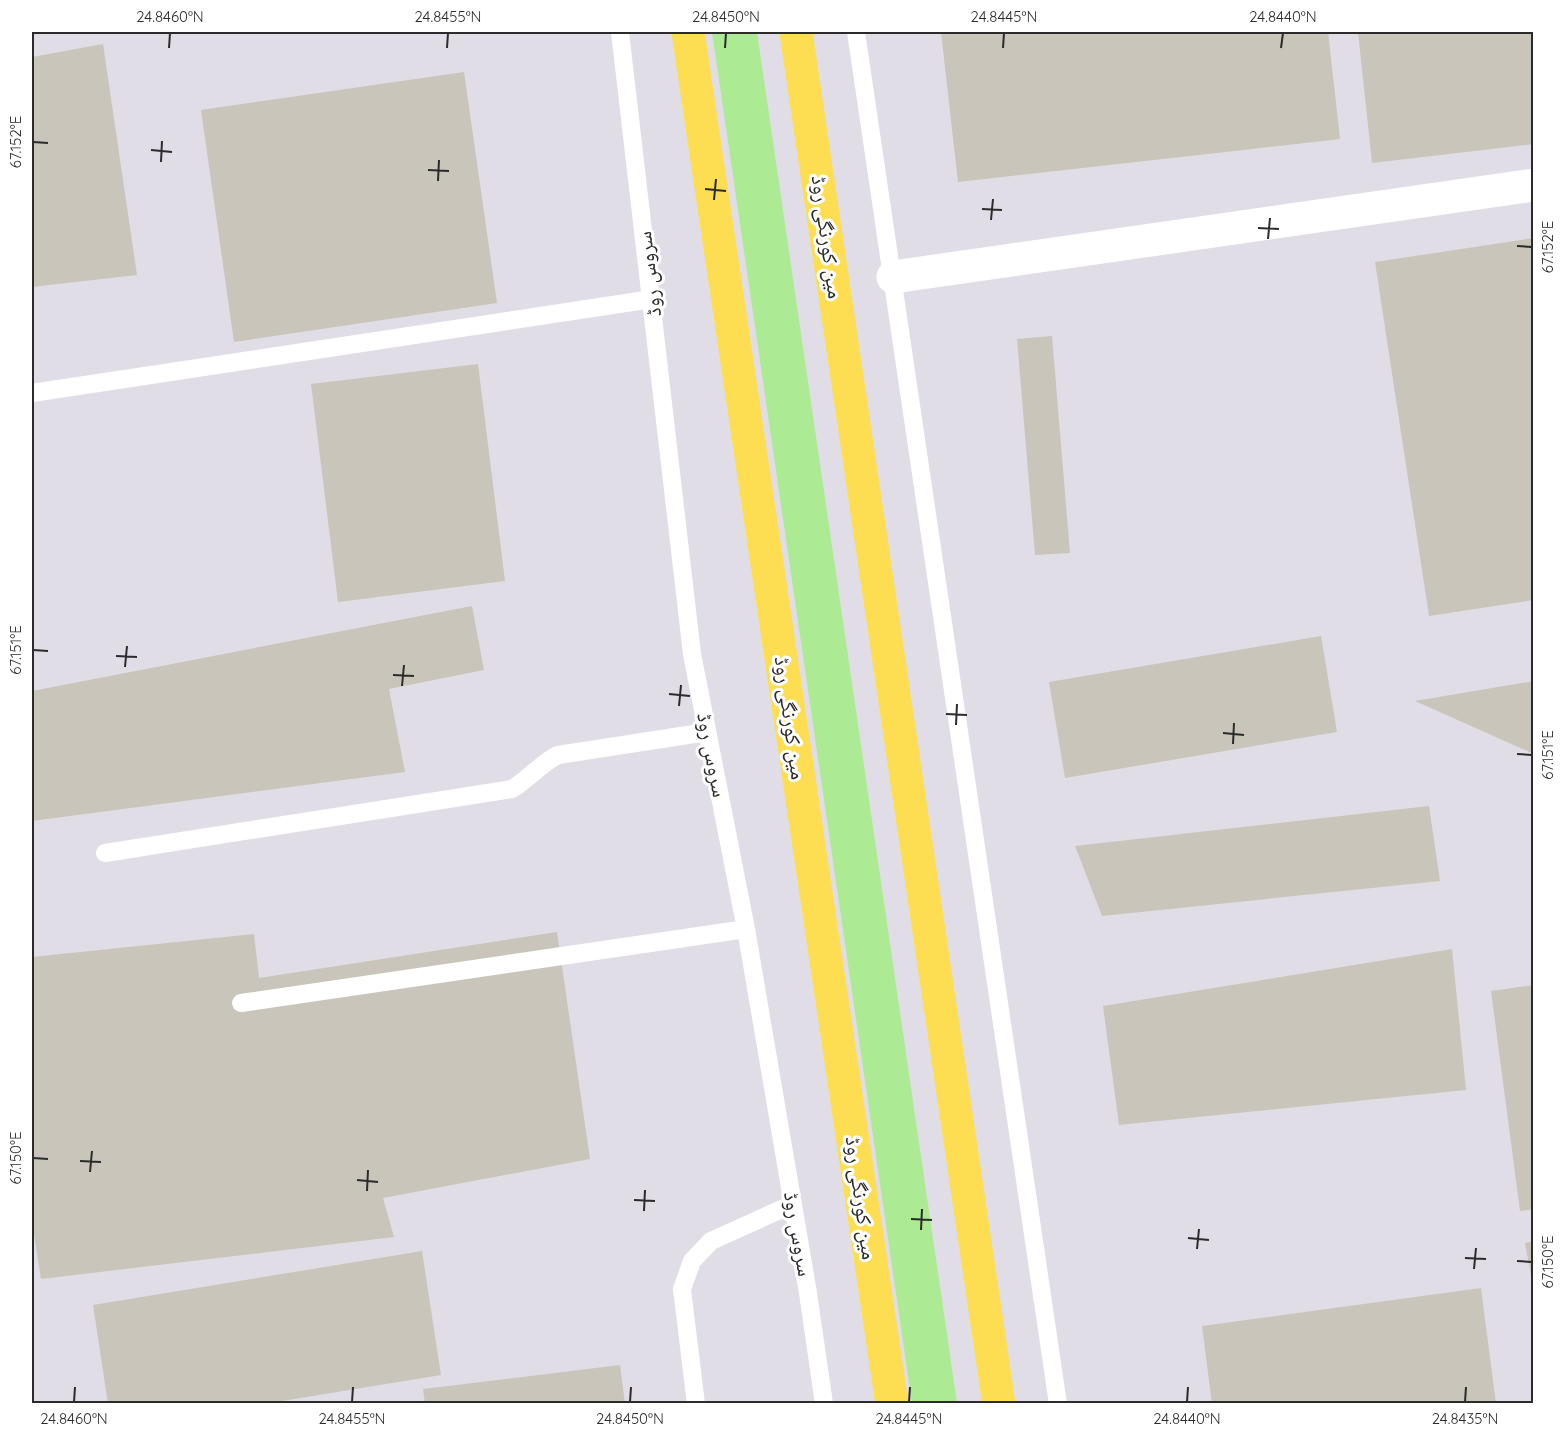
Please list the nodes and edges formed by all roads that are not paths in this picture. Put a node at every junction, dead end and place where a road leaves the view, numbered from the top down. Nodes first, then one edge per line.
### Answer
1 (620, 32) edge
2 (688, 32) edge
3 (796, 32) edge
4 (856, 32) edge
5 (1533, 185) edge
6 (893, 277) junction
7 (652, 299) junction
8 (32, 393) edge
9 (707, 732) junction
10 (105, 853) dead end
11 (746, 929) junction
12 (241, 1002) dead end
13 (793, 1204) junction
14 (696, 1404) edge
15 (824, 1404) edge
16 (892, 1404) edge
17 (999, 1404) edge
18 (1058, 1404) edge

1 - 7 lane, سروس روڈ
2 - 16 main road, مین کورنگی روڈ
3 - 17 main road, مین کورنگی روڈ
4 - 6 lane
5 - 6 street
6 - 18 lane
7 - 8 lane
7 - 9 lane, سروس روڈ
9 - 10 lane
9 - 11 lane, سروس روڈ
11 - 12 lane
11 - 13 lane, سروس روڈ
13 - 14 lane
13 - 15 lane, سروس روڈ

